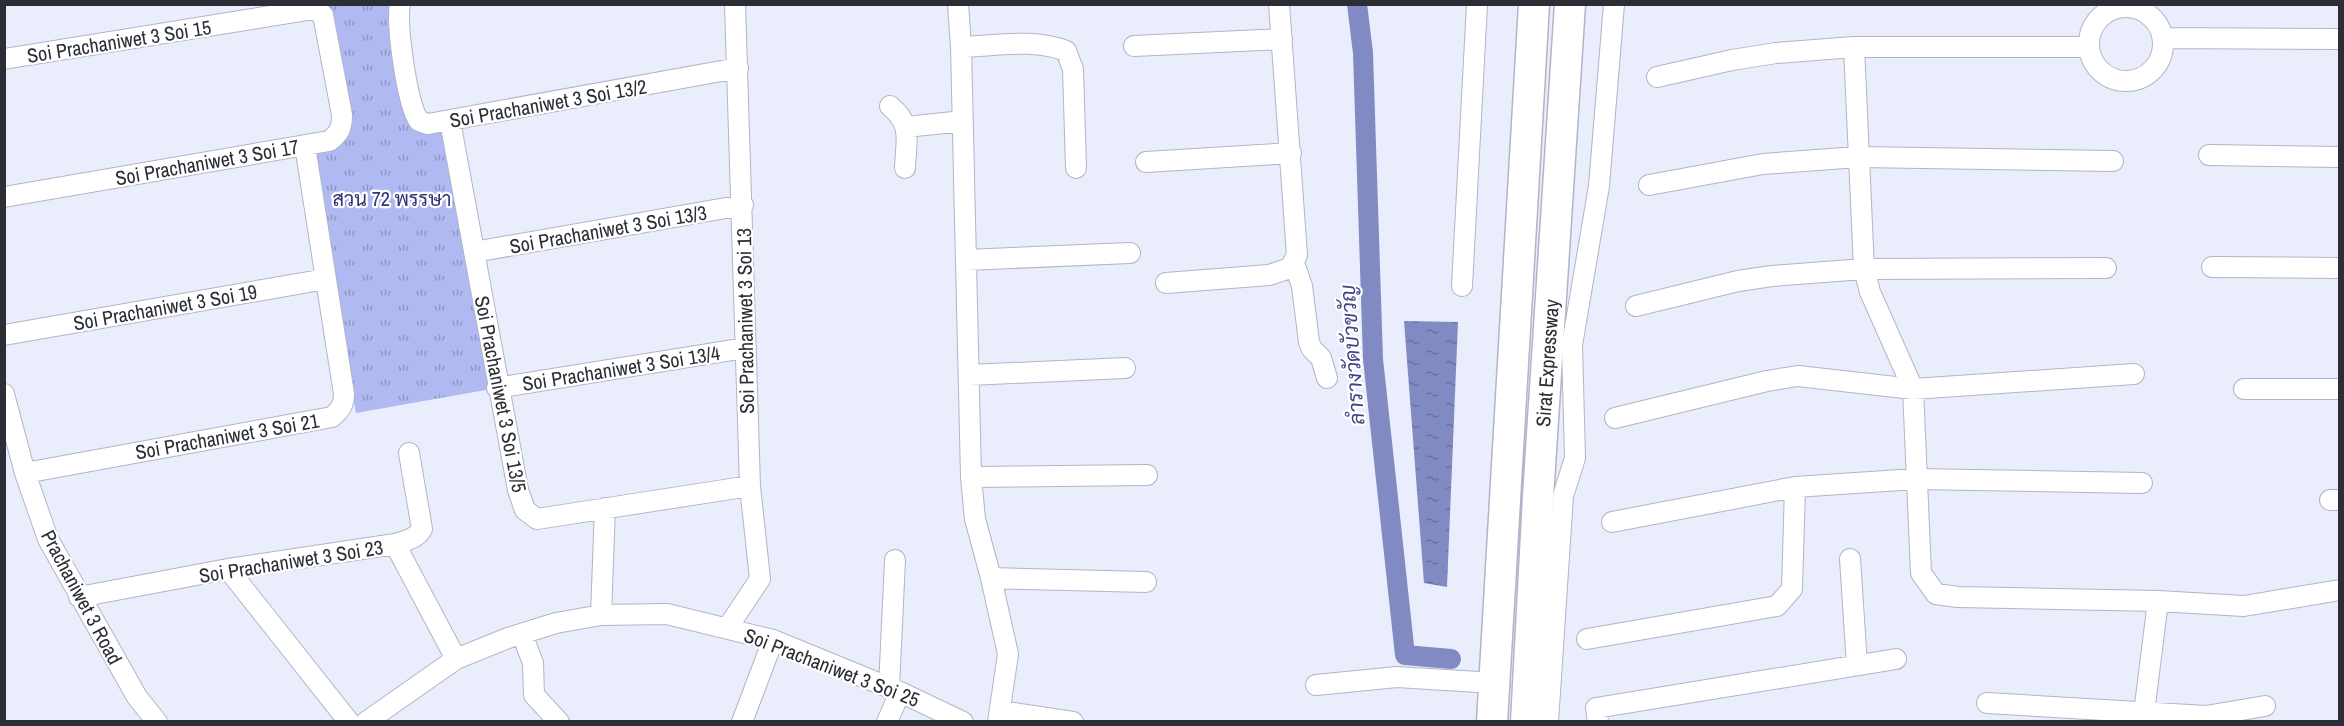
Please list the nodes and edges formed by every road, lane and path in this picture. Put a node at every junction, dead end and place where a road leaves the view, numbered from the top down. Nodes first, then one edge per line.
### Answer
1 (400, 4) edge
2 (735, 4) edge
3 (958, 4) edge
4 (1279, 4) edge
5 (1477, 4) edge
6 (1534, 4) edge
7 (1570, 4) edge
8 (1614, 4) edge
9 (2111, 7) edge
10 (2163, 38) junction
11 (1282, 39) junction
12 (2340, 39) edge
13 (1134, 46) dead end
14 (961, 47) junction
15 (1854, 47) junction
16 (2089, 47) junction
17 (4, 59) edge
18 (333, 65) joint
19 (738, 68) junction
20 (1658, 77) dead end
21 (890, 106) dead end
22 (450, 121) junction
23 (963, 122) junction
24 (906, 127) junction
25 (305, 146) junction
26 (1291, 153) junction
27 (2209, 155) dead end
28 (1858, 157) junction
29 (2340, 157) edge
30 (2113, 161) dead end
31 (1146, 162) dead end
32 (905, 168) dead end
33 (1076, 168) dead end
34 (1649, 185) dead end
35 (4, 197) edge
36 (743, 205) junction
37 (474, 252) junction
38 (1130, 253) dead end
39 (966, 260) junction
40 (1294, 263) junction
41 (2212, 267) dead end
42 (2106, 268) dead end
43 (2340, 268) edge
44 (1863, 269) junction
45 (326, 279) junction
46 (1166, 283) dead end
47 (1462, 286) dead end
48 (1636, 306) dead end
49 (4, 335) edge
50 (746, 348) junction
51 (1125, 368) dead end
52 (2134, 374) dead end
53 (969, 375) junction
54 (1327, 378) dead end
55 (497, 388) junction
56 (1913, 389) junction
57 (2244, 389) dead end
58 (2340, 389) edge
59 (4, 394) edge
60 (1615, 418) dead end
61 (410, 453) dead end
62 (25, 473) junction
63 (1147, 475) dead end
64 (971, 477) junction
65 (1916, 479) junction
66 (2142, 483) dead end
67 (750, 486) junction
68 (1795, 487) junction
69 (605, 508) junction
70 (1612, 522) dead end
71 (394, 544) junction
72 (1850, 559) dead end
73 (895, 560) dead end
74 (228, 569) junction
75 (991, 578) junction
76 (1146, 582) dead end
77 (2340, 590) edge
78 (79, 597) junction
79 (2157, 601) junction
80 (601, 615) junction
81 (728, 627) junction
82 (522, 634) junction
83 (1587, 639) dead end
84 (773, 640) junction
85 (456, 659) junction
86 (1896, 659) dead end
87 (1857, 665) junction
88 (1478, 682) dead end
89 (1316, 685) dead end
90 (895, 690) junction
91 (1988, 703) dead end
92 (2265, 706) dead end
93 (2144, 713) junction
94 (999, 716) edge
95 (157, 722) edge
96 (349, 722) edge
97 (366, 722) edge
98 (559, 722) edge
99 (742, 722) edge
100 (887, 722) edge
101 (963, 722) edge
102 (1073, 722) edge
103 (1492, 722) edge
104 (1526, 722) edge
105 (1548, 722) edge
106 (1598, 722) edge

1 - 22 street, Soi Prachaniwet 3 Soi 13/2
2 - 19 street, Soi Prachaniwet 3 Soi 13
3 - 14 street
4 - 11 street
5 - 47 street
6 - 103 highway, Sirat Expressway
7 - 104 highway, Sirat Expressway
8 - 105 street
9 - 10 street
9 - 16 street
10 - 12 street
10 - 16 street
11 - 13 street
11 - 26 street
14 - 23 street
14 - 33 street
15 - 16 street
15 - 20 street
15 - 28 street
17 - 18 street, Soi Prachaniwet 3 Soi 15
18 - 25 street, Soi Prachaniwet 3 Soi 17
19 - 22 street, Soi Prachaniwet 3 Soi 13/2
19 - 36 street, Soi Prachaniwet 3 Soi 13
21 - 24 street
22 - 37 street, Soi Prachaniwet 3 Soi 13/5
23 - 24 street
23 - 39 street
24 - 32 street
25 - 35 street, Soi Prachaniwet 3 Soi 17
25 - 45 street, Soi Prachaniwet 3 Soi 21
26 - 31 street
26 - 40 street
27 - 29 street
28 - 30 street
28 - 34 street
28 - 44 street
36 - 37 street, Soi Prachaniwet 3 Soi 13/3
36 - 50 street, Soi Prachaniwet 3 Soi 13
37 - 55 street, Soi Prachaniwet 3 Soi 13/5
38 - 39 street
39 - 53 street
40 - 46 street
40 - 54 street
41 - 43 street
42 - 44 street
44 - 48 street
44 - 56 street
45 - 49 street, Soi Prachaniwet 3 Soi 19
45 - 62 street, Soi Prachaniwet 3 Soi 21
50 - 55 street, Soi Prachaniwet 3 Soi 13/4
50 - 67 street, Soi Prachaniwet 3 Soi 13
51 - 53 street
52 - 56 street
53 - 64 street
55 - 69 street, Soi Prachaniwet 3 Soi 13/5
56 - 60 street
56 - 65 street
57 - 58 street
59 - 62 street, Prachaniwet 3 Road
61 - 71 street, Soi Prachaniwet 3 Soi 23
62 - 78 street, Prachaniwet 3 Road
63 - 64 street
64 - 75 street
65 - 66 street
65 - 68 street
65 - 79 street
67 - 69 street, Soi Prachaniwet 3 Soi 13/5
67 - 81 street, Soi Prachaniwet 3 Soi 13
68 - 70 street
68 - 83 street
69 - 80 street
71 - 74 street, Soi Prachaniwet 3 Soi 23
71 - 85 street
72 - 87 street
73 - 90 street
74 - 78 street, Soi Prachaniwet 3 Soi 23
74 - 96 street
75 - 76 street
75 - 94 street
77 - 79 street
78 - 95 street, Prachaniwet 3 Road
79 - 93 street
80 - 81 street, Soi Prachaniwet 3 Soi 25
80 - 82 street, Soi Prachaniwet 3 Soi 25
81 - 84 street, Soi Prachaniwet 3 Soi 25
82 - 85 street, Soi Prachaniwet 3 Soi 25
82 - 98 street
84 - 90 street, Soi Prachaniwet 3 Soi 25
84 - 99 street
85 - 97 street, Soi Prachaniwet 3 Soi 25
86 - 87 street
87 - 106 street
88 - 89 street
90 - 100 street
90 - 101 street, Soi Prachaniwet 3 Soi 25
91 - 93 street
92 - 93 street
94 - 102 street

